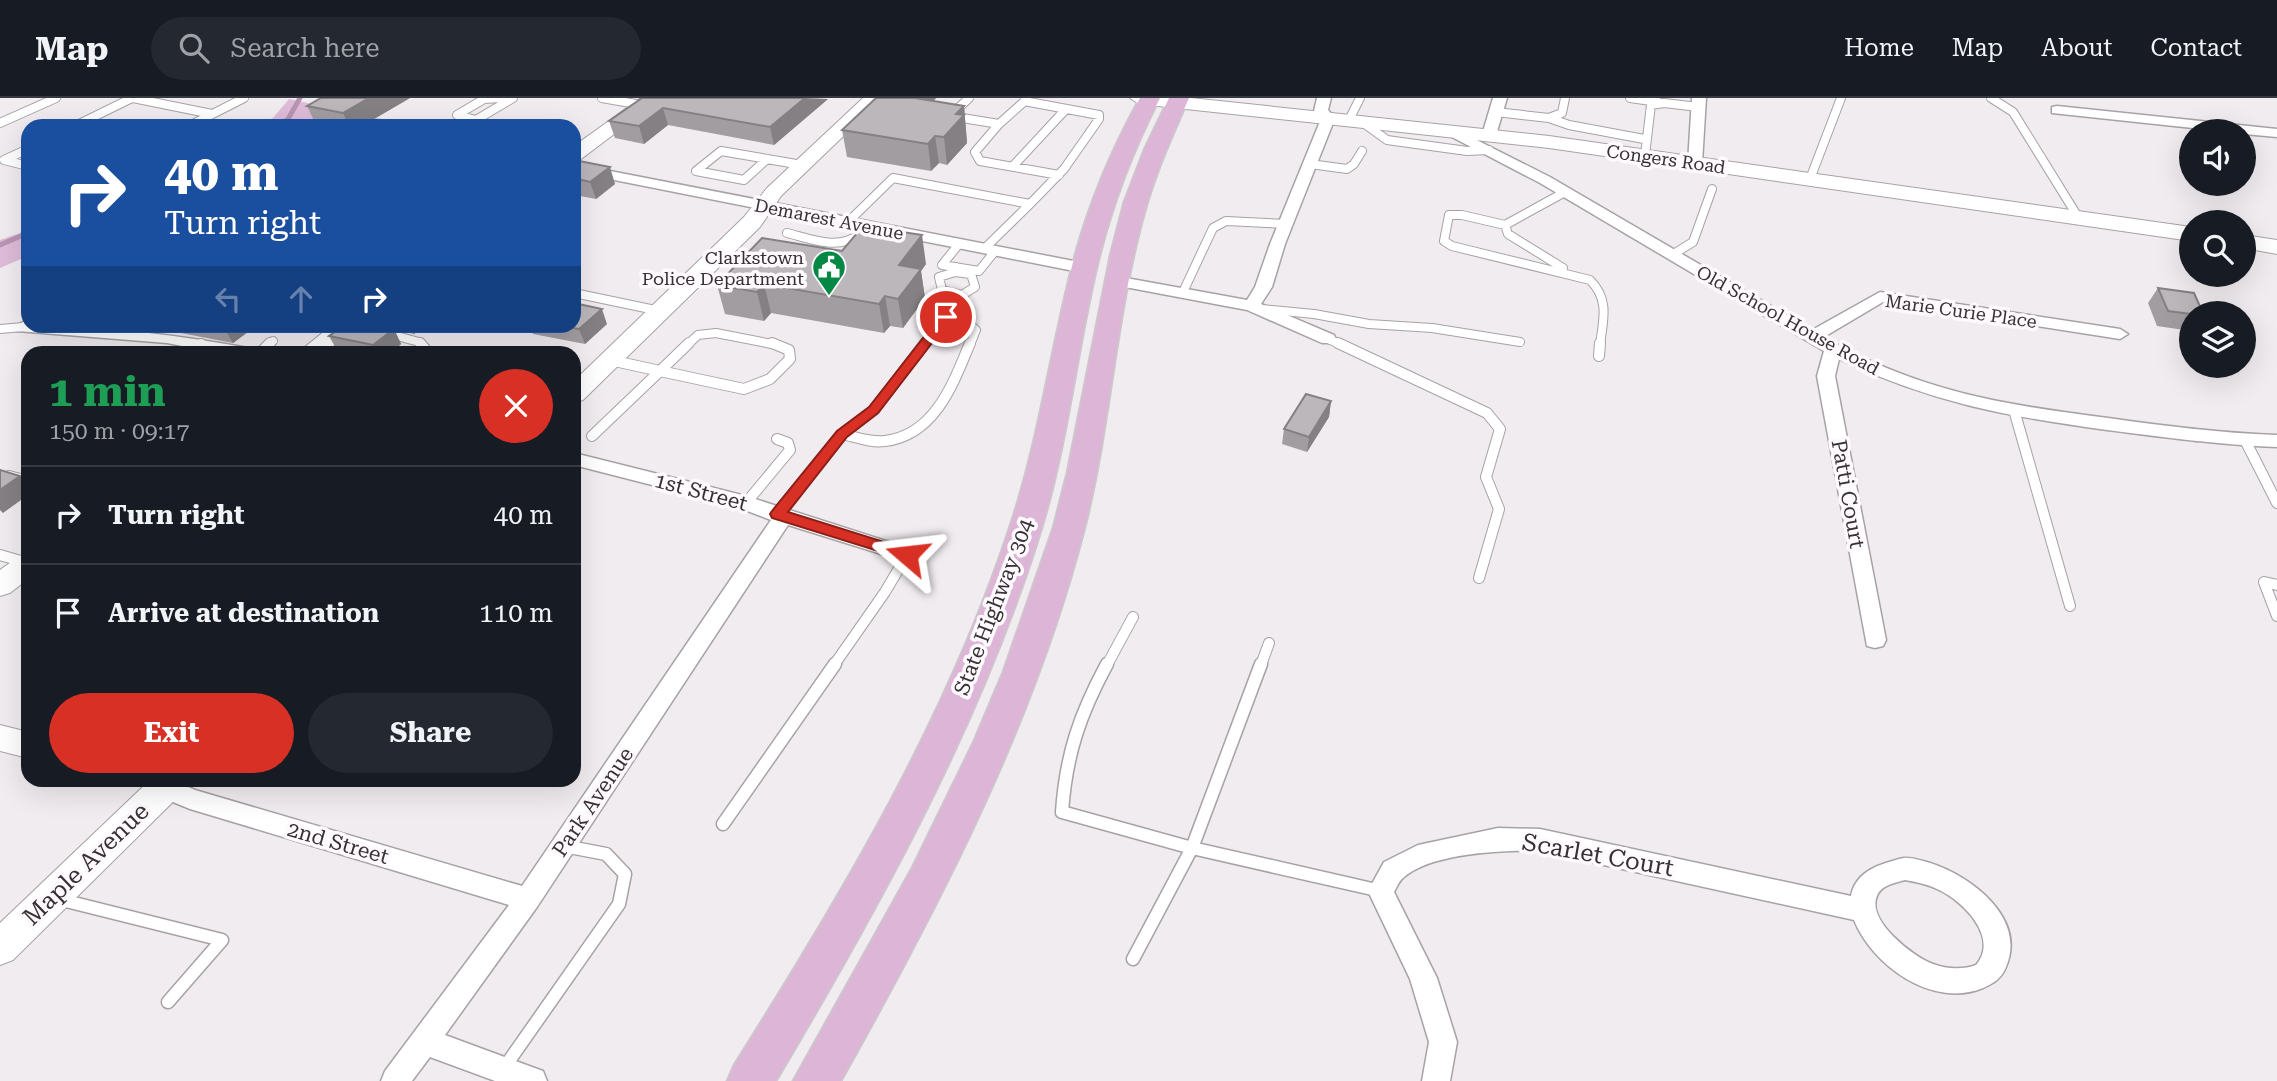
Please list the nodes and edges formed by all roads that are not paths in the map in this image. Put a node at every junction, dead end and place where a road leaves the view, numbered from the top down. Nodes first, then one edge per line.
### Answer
1 (56, 98) edge
2 (133, 98) edge
3 (244, 98) edge
4 (500, 98) edge
5 (513, 98) edge
6 (602, 98) edge
7 (874, 98) edge
8 (969, 98) edge
9 (1324, 98) edge
10 (1360, 98) edge
11 (1565, 98) edge
12 (1630, 98) edge
13 (1841, 98) edge
14 (1991, 98) edge
15 (1159, 99) edge
16 (1027, 100) edge
17 (647, 102) edge
18 (1699, 102) edge
19 (1664, 103) junction
20 (1498, 105) edge
21 (1066, 109) junction
22 (2057, 110) dead end
23 (212, 114) junction
24 (1328, 118) junction
25 (1549, 118) junction
26 (90, 119) edge
27 (203, 119) edge
28 (472, 119) edge
29 (478, 119) edge
30 (1356, 121) junction
31 (0, 123) edge
32 (999, 124) junction
33 (2277, 133) edge
34 (1489, 143) junction
35 (1645, 147) junction
36 (581, 150) edge
37 (1362, 151) dead end
38 (21, 152) edge
39 (767, 159) junction
40 (2, 160) edge
41 (1695, 163) junction
42 (21, 164) edge
43 (1310, 164) junction
44 (802, 165) junction
45 (1013, 166) junction
46 (581, 169) edge
47 (1059, 175) junction
48 (1810, 179) junction
49 (1712, 189) dead end
50 (1565, 192) junction
51 (1030, 204) junction
52 (765, 206) junction
53 (2078, 217) junction
54 (848, 222) junction
55 (1287, 223) junction
56 (1505, 225) junction
57 (868, 226) junction
58 (2179, 232) edge
59 (787, 233) dead end
60 (959, 244) junction
61 (2256, 244) edge
62 (2277, 247) edge
63 (989, 250) junction
64 (1672, 255) junction
65 (1084, 268) junction
66 (955, 269) junction
67 (1573, 274) junction
68 (1115, 281) junction
69 (1183, 292) junction
70 (581, 294) edge
71 (962, 295) junction
72 (1256, 307) junction
73 (661, 311) junction
74 (946, 317) junction
75 (21, 327) edge
76 (0, 329) edge
77 (102, 333) edge
78 (336, 333) edge
79 (385, 333) edge
80 (2120, 334) dead end
81 (1812, 337) junction
82 (1328, 339) joint
83 (274, 341) dead end
84 (1520, 342) dead end
85 (187, 346) edge
86 (267, 346) edge
87 (319, 346) edge
88 (422, 346) edge
89 (1833, 348) junction
90 (1599, 356) dead end
91 (610, 360) junction
92 (661, 371) junction
93 (581, 388) edge
94 (2014, 410) junction
95 (842, 434) junction
96 (592, 436) dead end
97 (778, 439) dead end
98 (2245, 440) junction
99 (2277, 441) edge
100 (581, 461) edge
101 (0, 479) edge
102 (21, 479) edge
103 (2276, 499) edge
104 (746, 503) junction
105 (780, 516) junction
106 (0, 555) edge
107 (907, 555) joint
108 (21, 561) edge
109 (21, 568) edge
110 (1479, 578) dead end
111 (0, 585) edge
112 (2277, 585) edge
113 (2070, 606) dead end
114 (2277, 616) edge
115 (1133, 617) dead end
116 (1875, 640) dead end
117 (1269, 643) dead end
118 (159, 787) edge
119 (170, 787) edge
120 (723, 824) dead end
121 (564, 846) junction
122 (1192, 848) junction
123 (1381, 891) junction
124 (52, 898) junction
125 (528, 899) junction
126 (1863, 910) junction
127 (0, 948) edge
128 (1133, 959) dead end
129 (168, 1002) dead end
130 (424, 1041) junction
131 (503, 1070) junction
132 (395, 1081) edge
133 (533, 1081) edge
134 (750, 1081) edge
135 (816, 1081) edge
136 (1436, 1081) edge

1 - 31 lane
2 - 23 lane
2 - 26 lane
3 - 23 lane
4 - 28 lane
5 - 29 lane
6 - 17 lane
7 - 44 street
8 - 32 lane
9 - 24 street
10 - 30 lane
11 - 25 lane
12 - 19 lane
13 - 48 lane
14 - 53 lane
15 - 24 street, Congers Road
15 - 65 main road, State Highway 304
15 - 68 main road, State Highway 304
16 - 21 lane
16 - 32 lane
17 - 36 street
18 - 19 lane
18 - 41 street
19 - 35 lane
20 - 25 lane
20 - 34 street
21 - 45 lane
21 - 47 lane
22 - 33 street
23 - 27 lane
24 - 30 street, Congers Road
24 - 43 street
25 - 35 lane
30 - 34 street, Congers Road
30 - 34 lane
32 - 45 lane
34 - 35 street, Congers Road
34 - 50 street, Old School House Road
35 - 41 street, Congers Road
37 - 43 lane
38 - 40 lane
39 - 39 lane
39 - 44 lane
40 - 42 lane
41 - 48 street, Congers Road
43 - 55 street
44 - 52 street
45 - 47 lane
46 - 52 street, Demarest Avenue
47 - 51 lane
48 - 53 street, Congers Road
49 - 64 lane
50 - 56 lane
50 - 64 street, Old School House Road
51 - 54 lane
51 - 63 lane
52 - 54 street, Demarest Avenue
52 - 73 street
53 - 58 street, Congers Road
54 - 57 street, Demarest Avenue
55 - 69 lane
55 - 72 street
56 - 67 lane
56 - 67 lane
57 - 59 lane
57 - 60 street, Demarest Avenue
60 - 63 street, Demarest Avenue
60 - 66 lane
61 - 62 street
63 - 65 street, Demarest Avenue
63 - 66 lane
64 - 81 street, Old School House Road
65 - 134 main road, State Highway 304
66 - 71 lane
66 - 71 lane
67 - 90 lane
68 - 69 street
68 - 135 main road, State Highway 304
69 - 72 street
70 - 73 lane
71 - 74 lane
72 - 82 street
72 - 84 lane
73 - 91 street
74 - 95 lane
74 - 95 lane
75 - 76 lane
77 - 85 street
78 - 87 street
79 - 88 lane
80 - 81 street, Marie Curie Place
81 - 89 street, Old School House Road
82 - 110 lane
83 - 86 lane
89 - 94 street, Old School House Road
89 - 116 street, Patti Court
91 - 92 lane
91 - 93 street
92 - 92 lane
92 - 96 lane
94 - 98 street, Old School House Road
94 - 113 lane
95 - 105 lane
97 - 104 lane
98 - 99 street, Old School House Road
98 - 103 lane
100 - 104 street, 1st Street
101 - 102 lane
104 - 105 street, 1st Street
105 - 107 street, 1st Street
105 - 121 street, Park Avenue
106 - 108 lane
107 - 120 lane
109 - 111 street
112 - 114 lane
115 - 122 lane
117 - 122 lane
118 - 124 street, Maple Avenue
119 - 125 street, 2nd Street
121 - 125 street, Park Avenue
121 - 131 lane
122 - 123 lane
122 - 128 lane
123 - 126 street, Scarlet Court
123 - 136 street
124 - 127 street, Maple Avenue
124 - 129 lane
125 - 130 street, Park Avenue
126 - 126 street
130 - 131 street
130 - 132 street, Park Avenue
131 - 133 street

